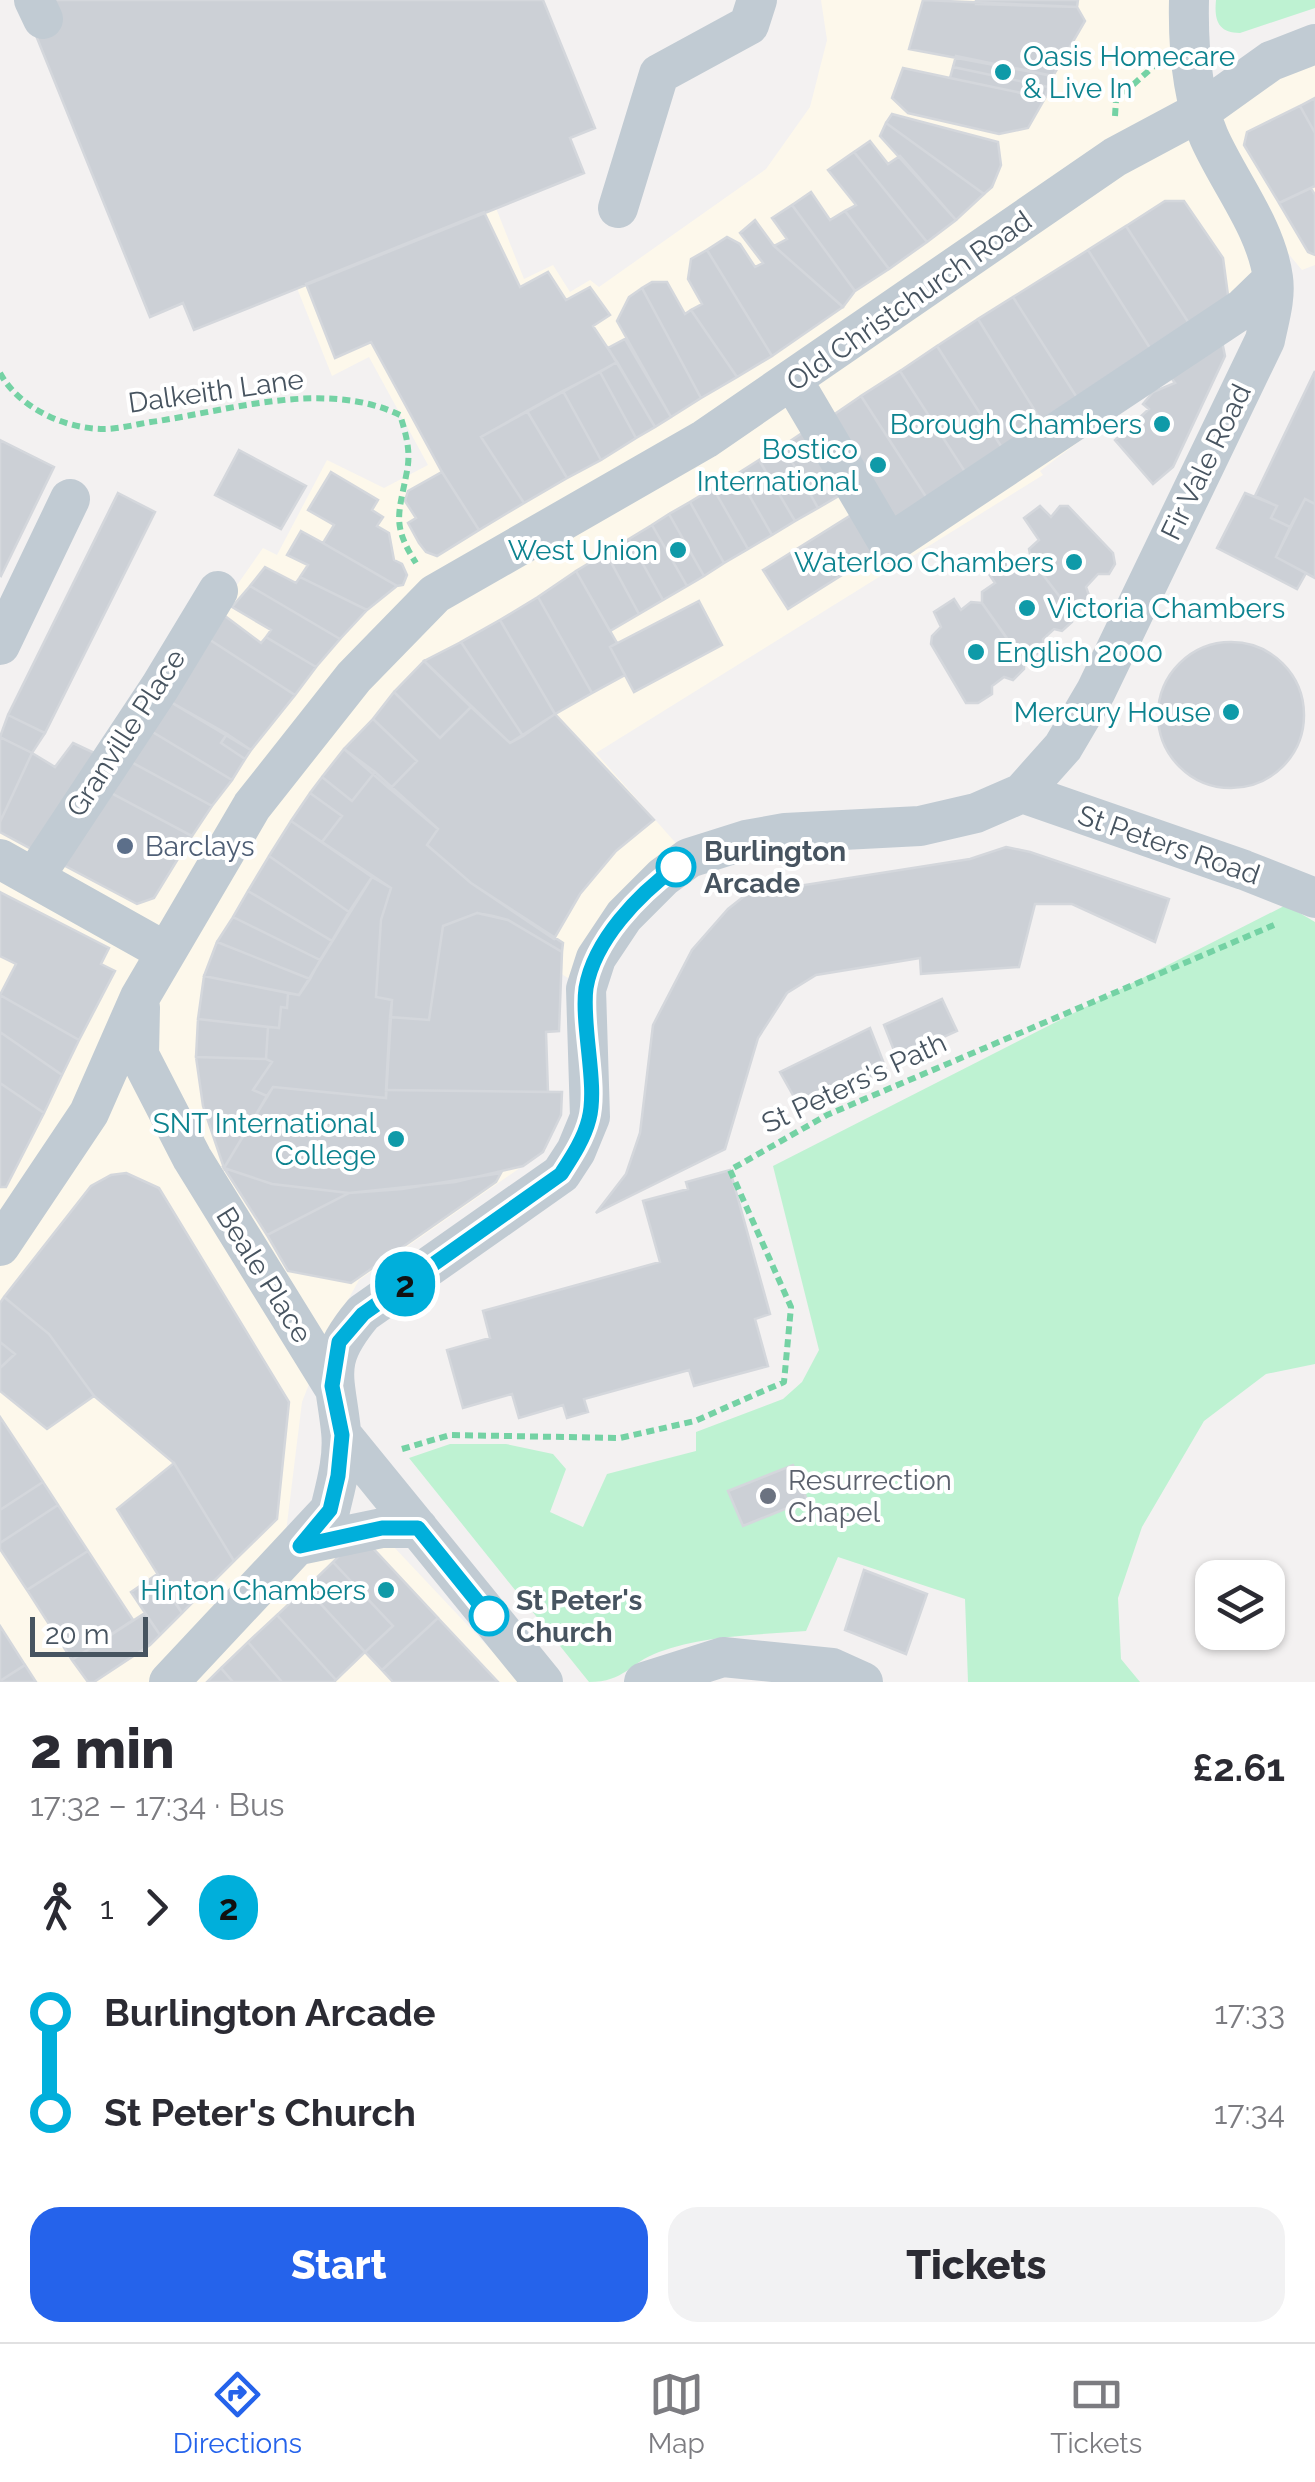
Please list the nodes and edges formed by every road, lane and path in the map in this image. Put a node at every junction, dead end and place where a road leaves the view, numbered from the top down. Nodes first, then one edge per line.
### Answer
1 (757, 0) edge
2 (1189, 0) edge
3 (1315, 44) edge
4 (1201, 111) junction
5 (618, 208) dead end
6 (1274, 279) junction
7 (0, 373) edge
8 (792, 381) junction
9 (70, 499) dead end
10 (218, 590) dead end
11 (435, 594) junction
12 (0, 646) edge
13 (1022, 793) junction
14 (17, 868) edge
15 (1244, 870) junction
16 (1311, 888) edge
17 (150, 942) junction
18 (140, 997) junction
19 (2, 1239) edge
20 (332, 1386) junction
21 (352, 1448) junction
22 (418, 1528) junction
23 (300, 1546) junction
24 (537, 1680) edge
25 (169, 1682) edge
26 (644, 1682) edge
27 (862, 1682) edge

1 - 5 street
2 - 4 street, Fir Vale Road
3 - 4 street, Old Christchurch Road
4 - 6 street, Fir Vale Road
4 - 8 street, Old Christchurch Road
6 - 8 street
6 - 13 street, Fir Vale Road
7 - 11 path, Dalkeith Lane
8 - 11 street, Old Christchurch Road
9 - 12 street
10 - 14 street, Granville Place
11 - 17 street, Old Christchurch Road
13 - 15 street, St Peters Road
13 - 20 street
14 - 17 street
15 - 16 street, St Peters Road
15 - 21 path, St Peters's Path
17 - 18 street, Old Christchurch Road
18 - 19 street, Old Christchurch Road
18 - 20 street, Beale Place
20 - 21 street
21 - 22 street
21 - 23 street
22 - 23 street
22 - 24 street
23 - 25 street
26 - 27 street

